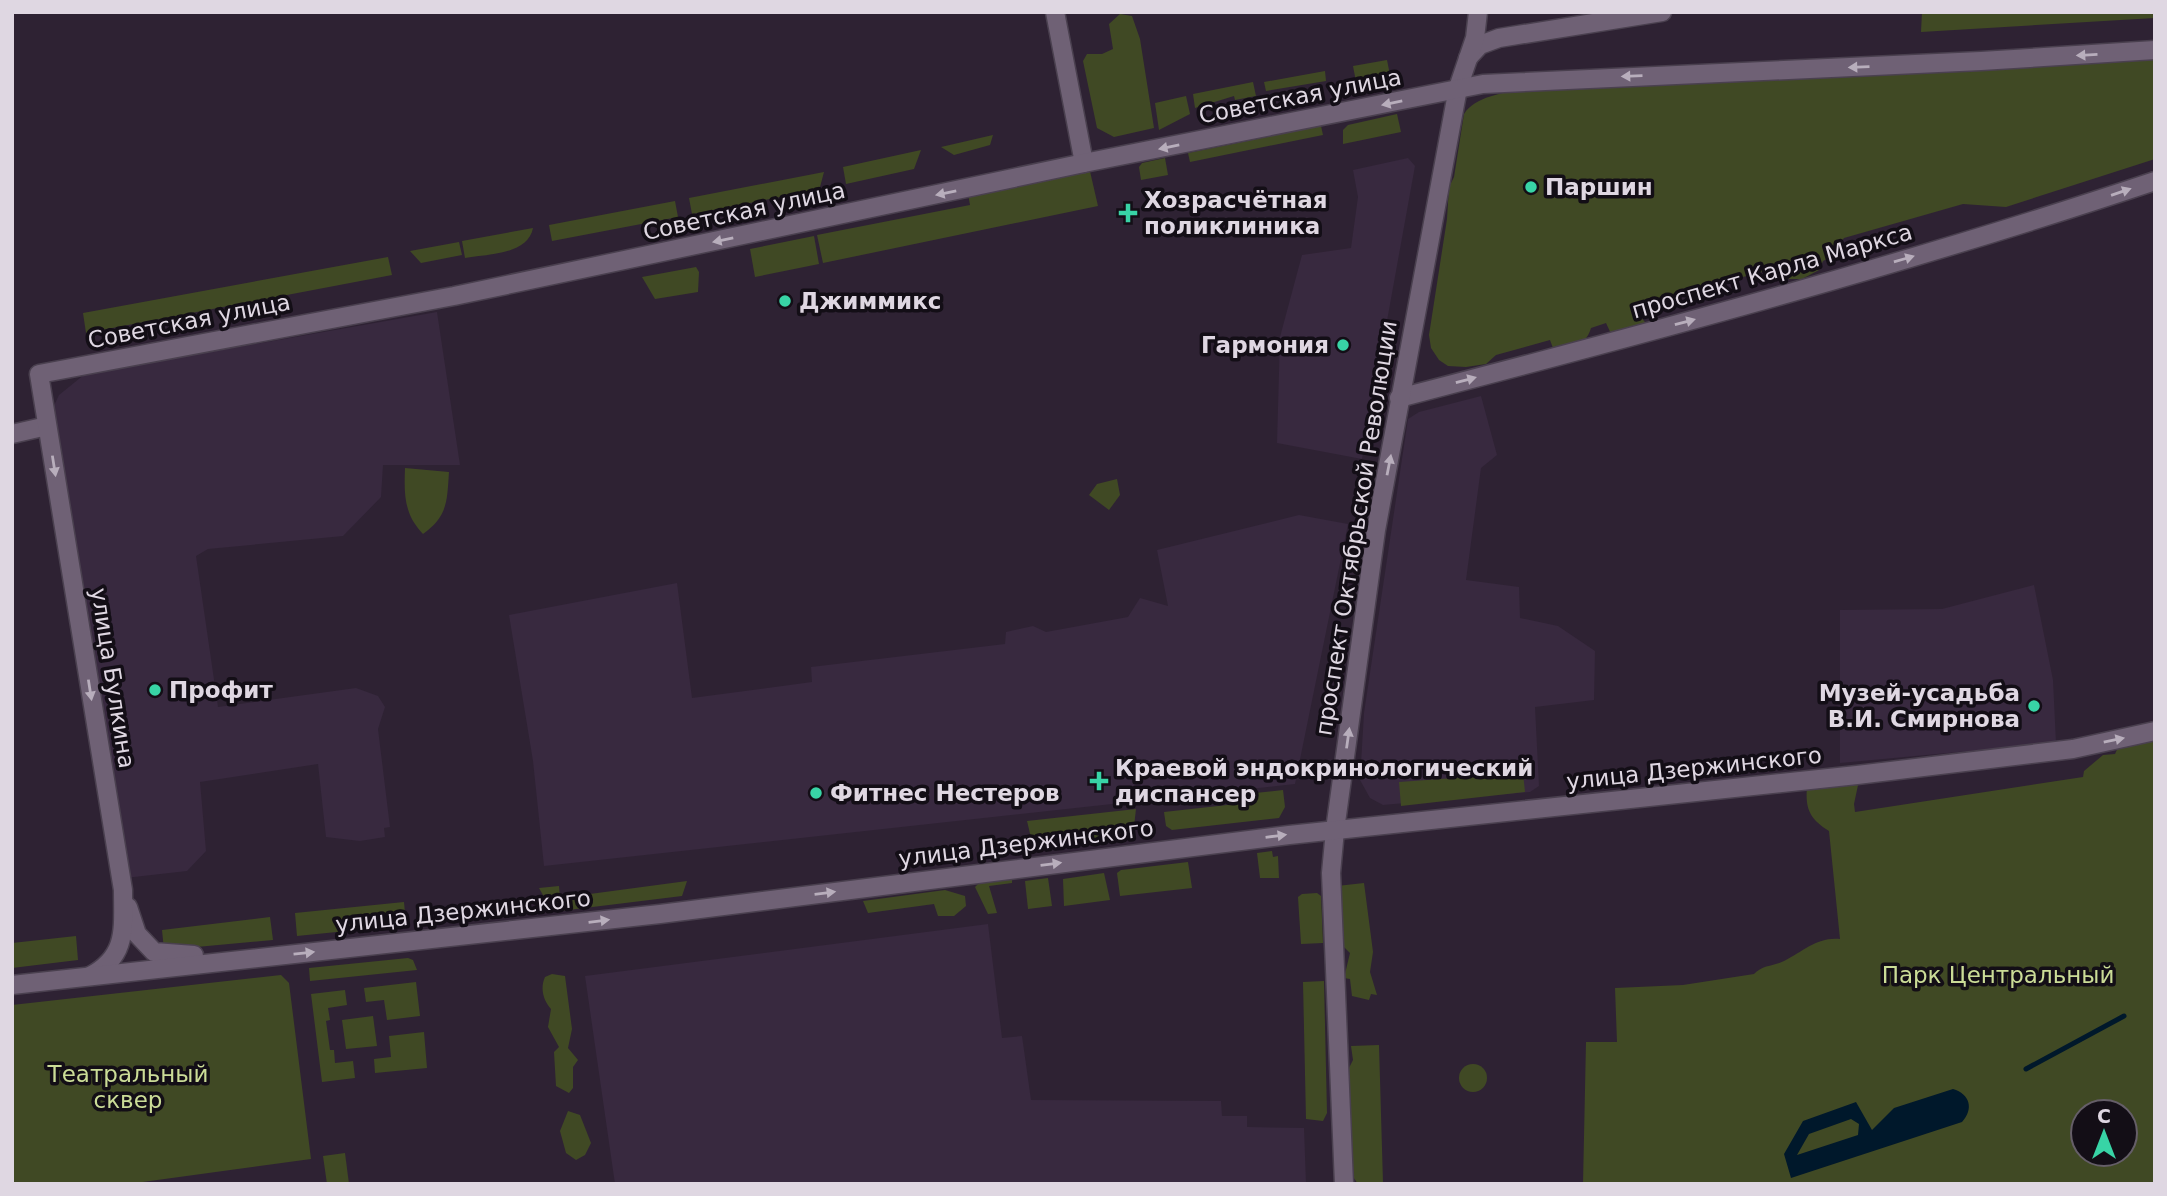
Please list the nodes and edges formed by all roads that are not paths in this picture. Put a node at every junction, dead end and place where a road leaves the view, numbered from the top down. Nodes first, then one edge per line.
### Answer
1 (1055, 12) edge
2 (1478, 12) edge
3 (1662, 12) edge
4 (2155, 50) edge
5 (1468, 58) junction
6 (1458, 88) junction
7 (1084, 163) junction
8 (2155, 181) edge
9 (39, 374) joint
10 (1399, 398) junction
11 (47, 426) junction
12 (12, 434) edge
13 (2155, 731) edge
14 (1335, 830) junction
15 (123, 890) junction
16 (236, 960) junction
17 (90, 976) junction
18 (12, 985) edge
19 (1344, 1184) edge

1 - 7 main road
2 - 5 main road, проспект Октябрьской Революции
3 - 5 main road
4 -> 6 main road
5 - 6 main road, проспект Октябрьской Революции
6 -> 7 main road, Советская улица
6 - 10 main road, проспект Октябрьской Революции
7 -> 9 main road, Советская улица
10 -> 8 main road, проспект Карла Маркса
9 - 11 main road, улица Булкина
14 -> 10 main road, проспект Октябрьской Революции
11 - 12 main road
11 -> 15 main road, улица Булкина
14 -> 13 main road, улица Дзержинского
16 -> 14 main road, улица Дзержинского
14 - 19 main road, проспект Октябрьской Революции
15 - 16 main road, улица Дзержинского
15 - 17 main road, улица Булкина
16 - 17 main road, улица Дзержинского
17 - 18 main road, улица Дзержинского

